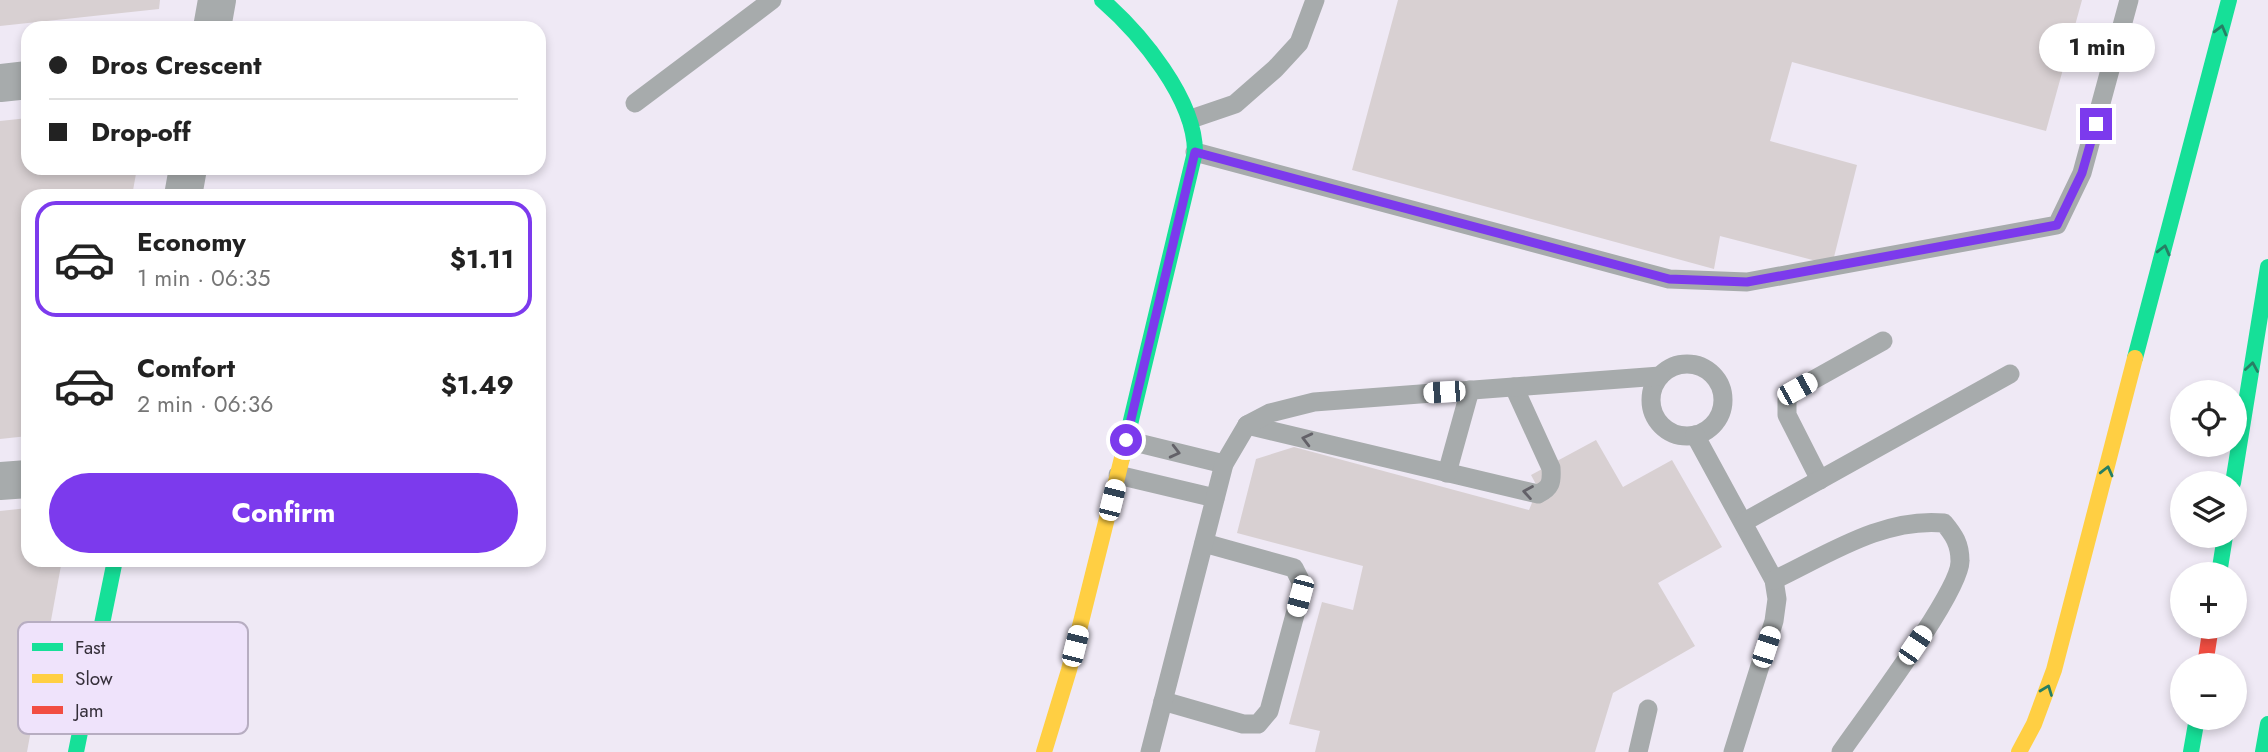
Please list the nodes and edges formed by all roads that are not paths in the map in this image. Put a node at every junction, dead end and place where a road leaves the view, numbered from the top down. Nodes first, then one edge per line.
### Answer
1 (217, 0) edge
2 (772, 0) edge
3 (1102, 0) edge
4 (1315, 0) edge
5 (2129, 0) edge
6 (2229, 0) edge
7 (213, 21) edge
8 (21, 81) edge
9 (0, 83) edge
10 (635, 103) dead end
11 (1191, 118) junction
12 (1195, 152) junction
13 (2268, 267) edge
14 (1884, 341) dead end
15 (2010, 374) dead end
16 (1660, 376) junction
17 (1514, 387) junction
18 (1470, 390) junction
19 (1247, 425) junction
20 (1695, 435) junction
21 (1126, 440) junction
22 (1224, 464) junction
23 (2235, 471) edge
24 (1447, 473) junction
25 (1118, 475) junction
26 (21, 480) edge
27 (1820, 480) junction
28 (0, 481) edge
29 (1215, 498) junction
30 (1744, 522) junction
31 (1204, 543) junction
32 (115, 567) edge
33 (1774, 580) junction
34 (103, 622) edge
35 (1163, 701) junction
36 (1648, 709) dead end
37 (2268, 724) edge
38 (2195, 730) edge
39 (80, 734) edge
40 (76, 752) edge
41 (1044, 752) edge
42 (1150, 752) edge
43 (1638, 752) edge
44 (1733, 752) edge
45 (1841, 752) edge
46 (2019, 752) edge
47 (2191, 752) edge
48 (2263, 752) edge

1 - 7 street
2 - 10 lane
3 - 11 main road
4 - 11 lane
5 - 12 lane
46 -> 6 main road
8 - 9 street
11 - 12 main road
12 - 21 main road
23 -> 13 main road
14 - 27 lane
15 - 27 lane
16 - 17 lane
16 - 20 lane
16 - 20 lane
17 - 18 lane
17 -> 24 lane
18 - 19 lane
18 - 24 lane
19 - 22 lane
24 -> 19 lane
20 - 30 lane
21 -> 22 lane
21 - 25 main road
22 - 29 lane
25 - 29 lane
25 - 41 main road
26 - 28 street
27 - 30 lane
29 - 31 lane
30 - 33 lane
31 - 35 lane
31 - 35 lane
32 - 34 main road
33 - 44 lane
33 - 45 lane
35 - 42 lane
36 - 43 lane
37 - 48 main road
38 - 47 main road
39 - 40 main road

